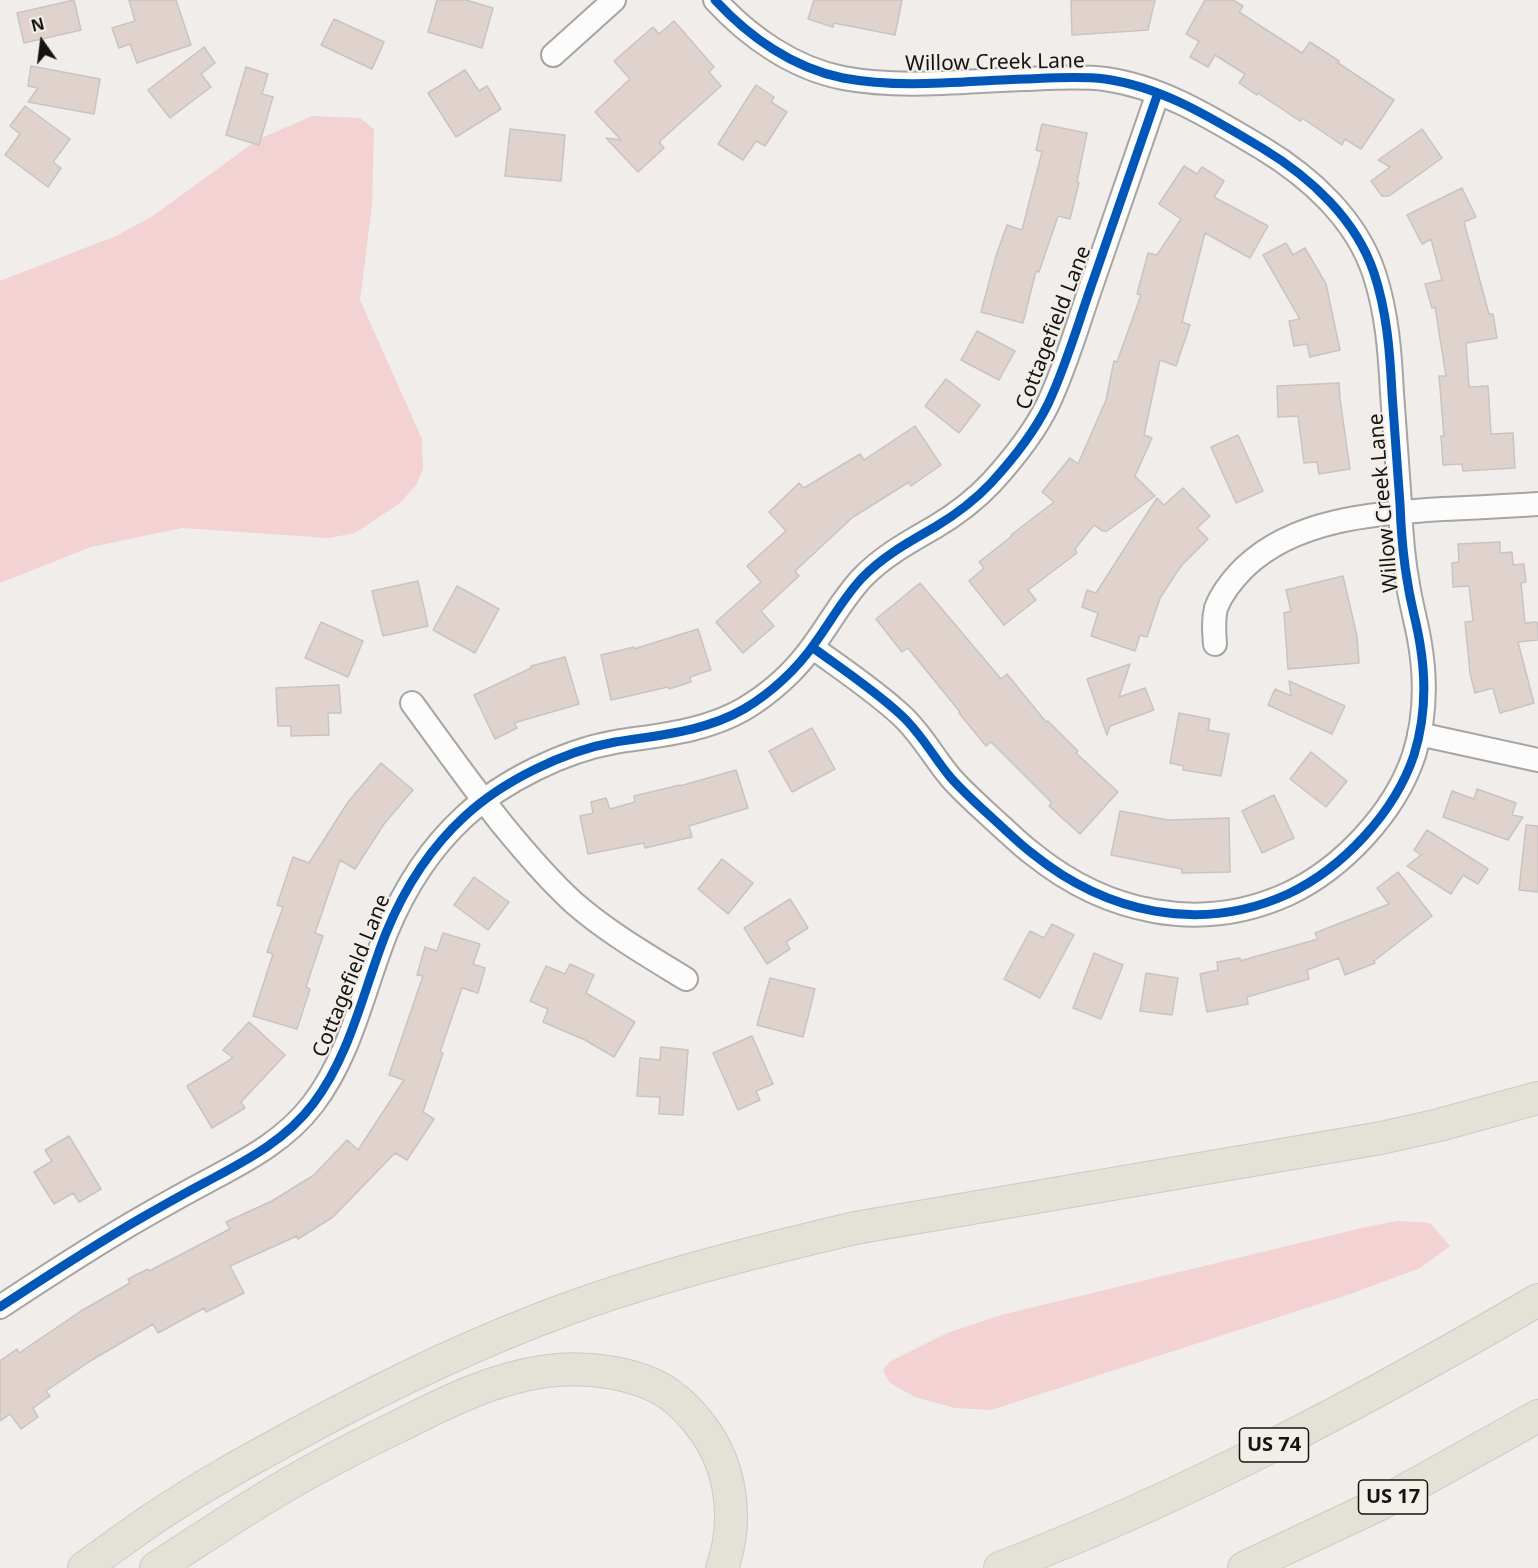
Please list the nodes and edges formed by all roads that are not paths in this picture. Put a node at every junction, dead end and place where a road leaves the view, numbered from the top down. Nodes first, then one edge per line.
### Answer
1 (614, 0) edge
2 (715, 0) edge
3 (553, 55) dead end
4 (1158, 93) junction
5 (1538, 504) edge
6 (1400, 512) junction
7 (1215, 644) dead end
8 (812, 647) junction
9 (412, 703) dead end
10 (1419, 734) junction
11 (1538, 760) edge
12 (483, 800) junction
13 (686, 979) dead end
14 (1538, 1098) edge
15 (1538, 1300) edge
16 (0, 1307) edge
17 (1538, 1416) edge
18 (84, 1568) edge
19 (156, 1568) edge
20 (722, 1568) edge
21 (1000, 1568) edge
22 (1244, 1568) edge

1 - 3 street
2 - 4 street, Willow Creek Lane
4 - 6 street, Willow Creek Lane
4 - 8 street, Cottagefield Lane
5 - 6 street
6 - 7 street
6 - 10 street, Willow Creek Lane
8 - 10 street, Willow Creek Lane
8 - 12 street, Cottagefield Lane
9 - 12 street
10 - 11 street
12 - 13 street
12 - 16 street, Cottagefield Lane
14 - 18 highway
15 - 21 highway, US 74
17 - 22 highway, US 17
19 - 20 highway

